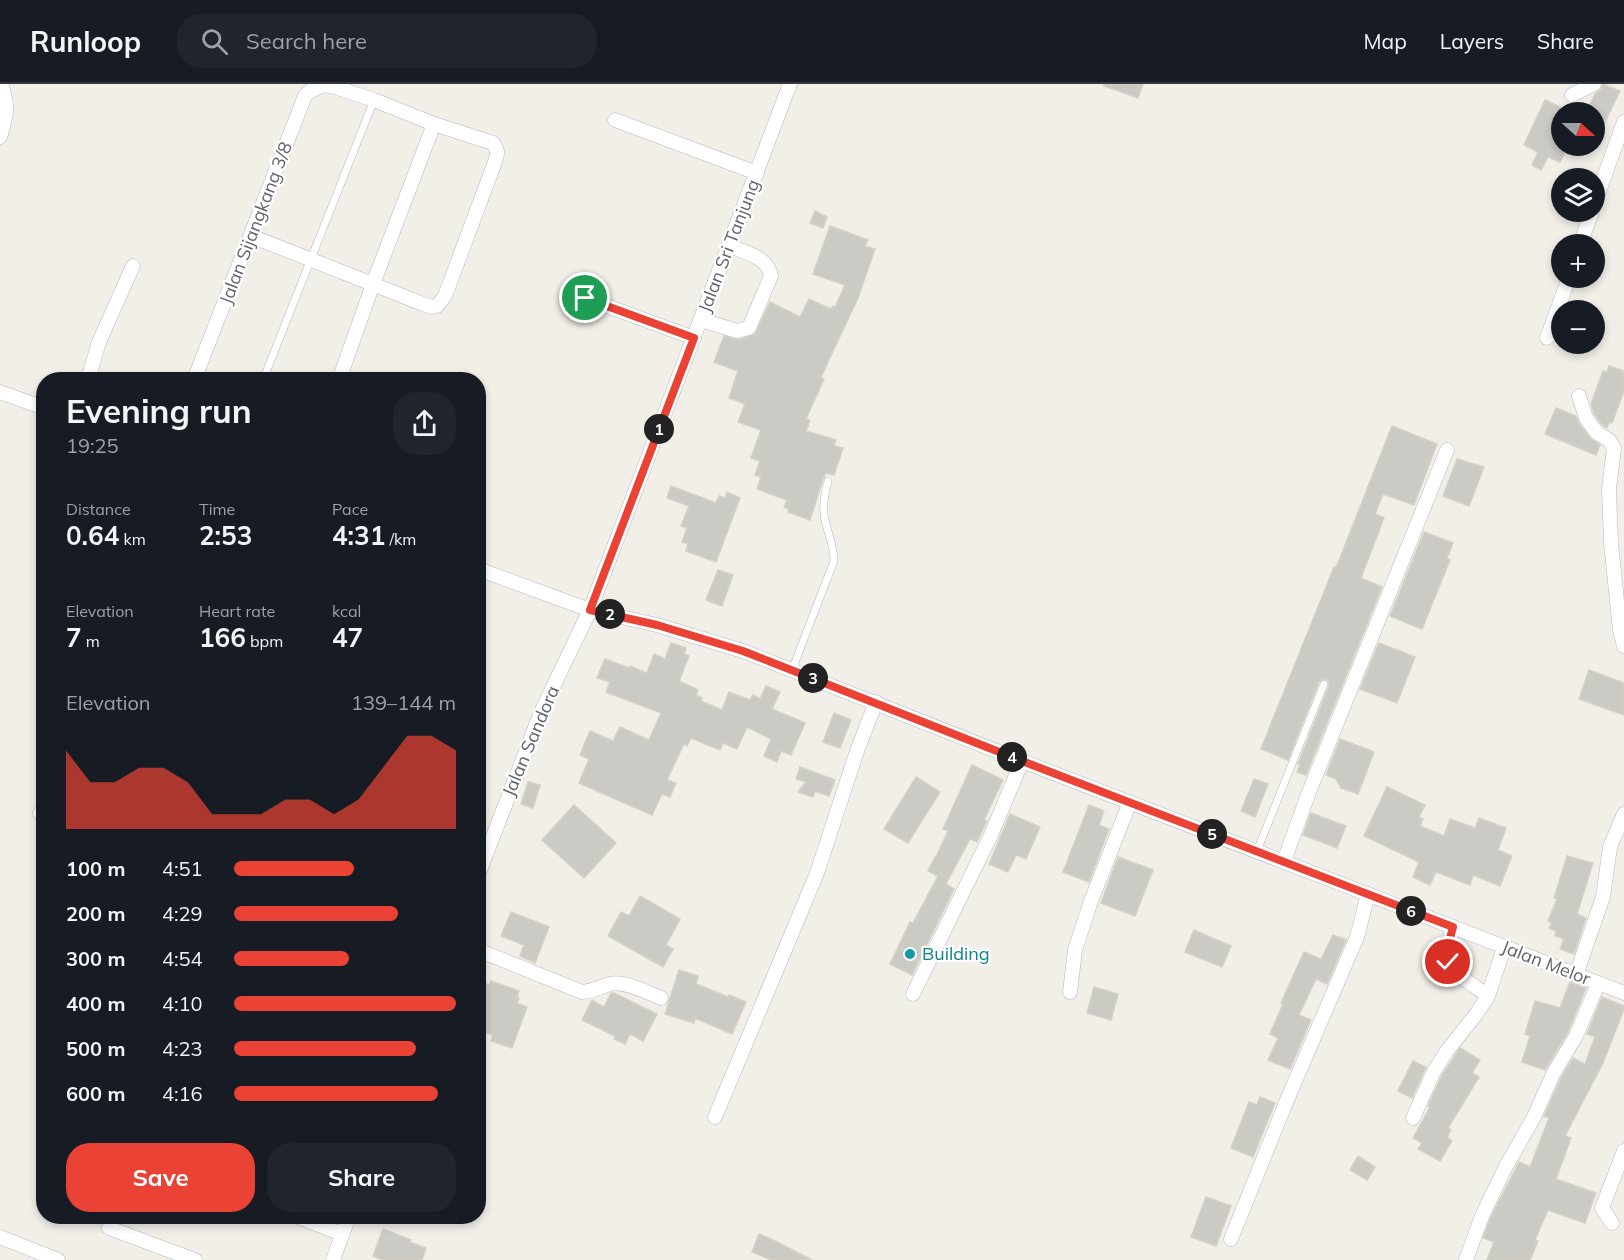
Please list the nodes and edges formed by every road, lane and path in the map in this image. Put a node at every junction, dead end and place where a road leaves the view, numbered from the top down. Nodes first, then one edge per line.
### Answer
1 (1, 84) edge
2 (790, 84) edge
3 (1594, 84) edge
4 (1572, 95) dead end
5 (374, 100) junction
6 (615, 120) dead end
7 (1624, 122) edge
8 (434, 124) junction
9 (0, 137) edge
10 (757, 173) junction
11 (1605, 175) edge
12 (251, 236) junction
13 (729, 246) junction
14 (310, 259) junction
15 (133, 266) dead end
16 (374, 284) junction
17 (1565, 288) edge
18 (585, 298) dead end
19 (701, 320) junction
20 (682, 333) junction
21 (1547, 338) dead end
22 (90, 372) edge
23 (197, 372) edge
24 (265, 372) edge
25 (342, 372) edge
26 (0, 392) edge
27 (1579, 396) dead end
28 (36, 405) edge
29 (1447, 450) dead end
30 (828, 481) dead end
31 (486, 572) edge
32 (590, 610) junction
33 (1624, 646) edge
34 (792, 670) junction
35 (1324, 684) dead end
36 (876, 702) junction
37 (1022, 761) junction
38 (1130, 802) junction
39 (1624, 814) edge
40 (1257, 851) junction
41 (486, 854) edge
42 (1284, 861) junction
43 (1368, 894) junction
44 (1453, 927) junction
45 (1504, 948) junction
46 (486, 953) edge
47 (1576, 975) junction
48 (1598, 984) junction
49 (1070, 992) dead end
50 (1624, 993) edge
51 (913, 994) dead end
52 (1488, 996) junction
53 (662, 998) dead end
54 (715, 1117) dead end
55 (1413, 1118) dead end
56 (1624, 1151) edge
57 (1612, 1223) dead end
58 (316, 1224) edge
59 (346, 1224) edge
60 (109, 1228) dead end
61 (342, 1234) junction
62 (0, 1237) edge
63 (1231, 1239) dead end
64 (58, 1260) edge
65 (195, 1260) edge
66 (333, 1260) edge
67 (1466, 1260) edge

1 - 9 street
2 - 10 street, Jalan Sri Tanjung
3 - 4 street
5 - 8 street
5 - 12 street, Jalan Sijangkang 3/8
5 - 14 lane
6 - 10 street
7 - 11 street
8 - 16 street
8 - 16 street
10 - 13 street, Jalan Sri Tanjung
12 - 14 street
12 - 23 street, Jalan Sijangkang 3/8
13 - 19 street, Jalan Sri Tanjung
13 - 19 street
14 - 16 street
14 - 24 lane
15 - 22 street
16 - 25 street
17 - 21 street
18 - 20 street
19 - 20 street, Jalan Sri Tanjung
20 - 32 street, Jalan Sri Tanjung
26 - 28 street
27 - 33 street
29 - 42 street
30 - 34 lane
31 - 32 street, Jalan Melor
32 - 34 street, Jalan Melor
32 - 41 street, Jalan Sandora
34 - 36 street, Jalan Melor
35 - 40 lane
36 - 37 street, Jalan Melor
36 - 54 street
37 - 38 street, Jalan Melor
37 - 51 street
38 - 40 street, Jalan Melor
38 - 49 street
39 - 47 street
40 - 42 street, Jalan Melor
42 - 43 street, Jalan Melor
43 - 44 street, Jalan Melor
43 - 63 street
44 - 45 street, Jalan Melor
44 - 52 street
45 - 47 street, Jalan Melor
45 - 52 street
46 - 53 street
47 - 48 street, Jalan Melor
48 - 50 street, Jalan Melor
48 - 67 street
52 - 55 street
56 - 57 street
58 - 61 street
59 - 61 street
60 - 65 street
61 - 66 street
62 - 64 street

